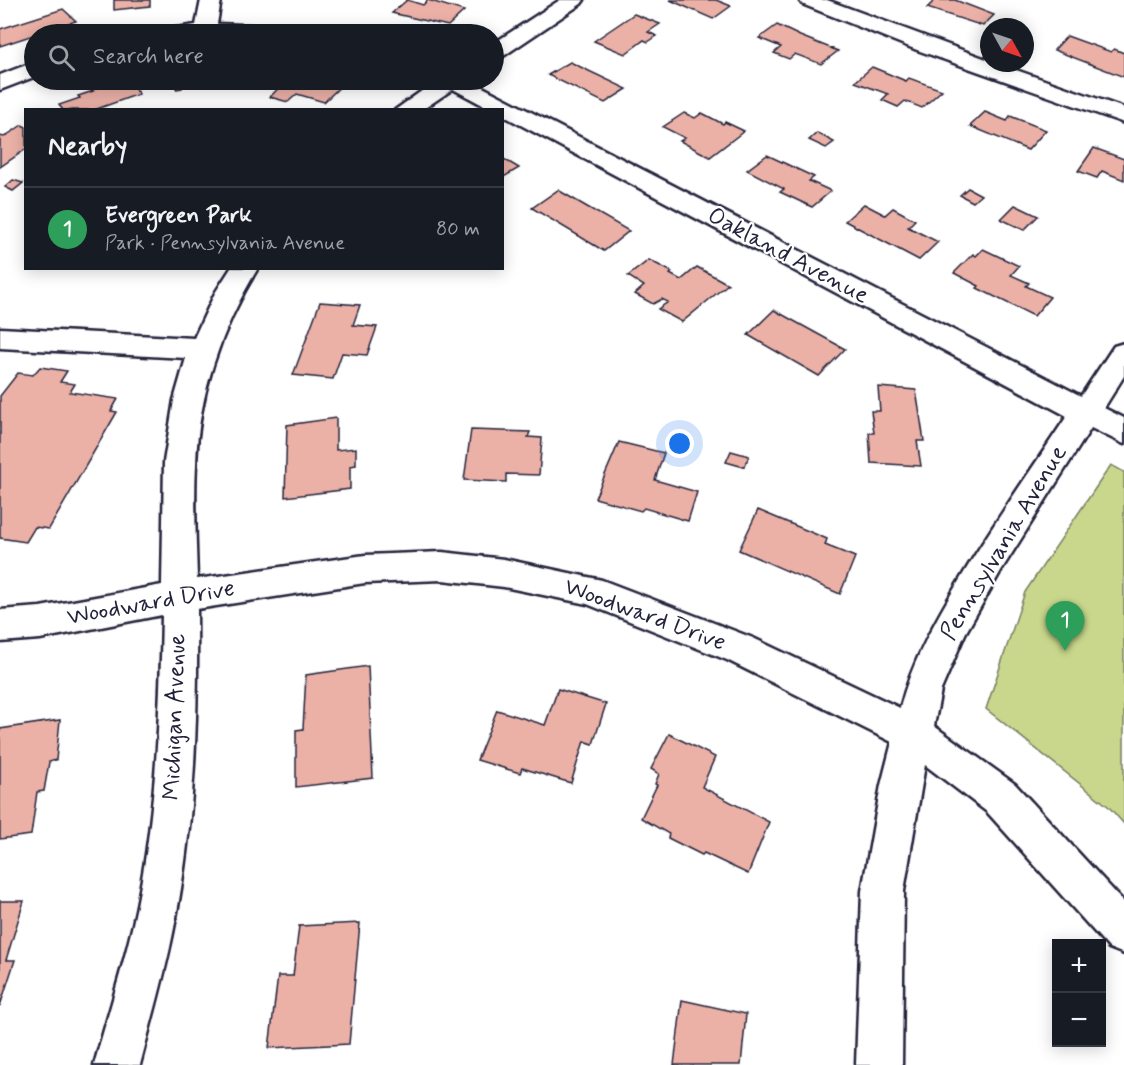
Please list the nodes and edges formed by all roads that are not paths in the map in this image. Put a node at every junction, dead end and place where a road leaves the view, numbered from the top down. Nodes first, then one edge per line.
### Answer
1 (211, 0) edge
2 (574, 0) edge
3 (809, 0) edge
4 (206, 24) edge
5 (504, 46) edge
6 (24, 73) edge
7 (0, 83) edge
8 (437, 90) edge
9 (471, 90) edge
10 (409, 108) edge
11 (1124, 116) edge
12 (244, 270) edge
13 (0, 338) edge
14 (203, 349) junction
15 (1124, 353) edge
16 (1084, 411) junction
17 (1124, 432) edge
18 (179, 597) junction
19 (0, 627) edge
20 (913, 733) junction
21 (1124, 933) edge
22 (117, 1065) edge
23 (879, 1065) edge

1 - 4 street
2 - 5 street
3 - 11 street
6 - 7 street
8 - 10 street
9 - 16 street, Oakland Avenue
12 - 14 street, Michigan Avenue
13 - 14 street
14 - 18 street, Michigan Avenue
15 - 16 street, Pennsylvania Avenue
16 - 17 street, Oakland Avenue
16 - 20 street, Pennsylvania Avenue
18 - 19 street, Woodward Drive
18 - 20 street, Woodward Drive
18 - 22 street, Michigan Avenue
20 - 21 street, Woodward Drive
20 - 23 street, Pennsylvania Avenue

